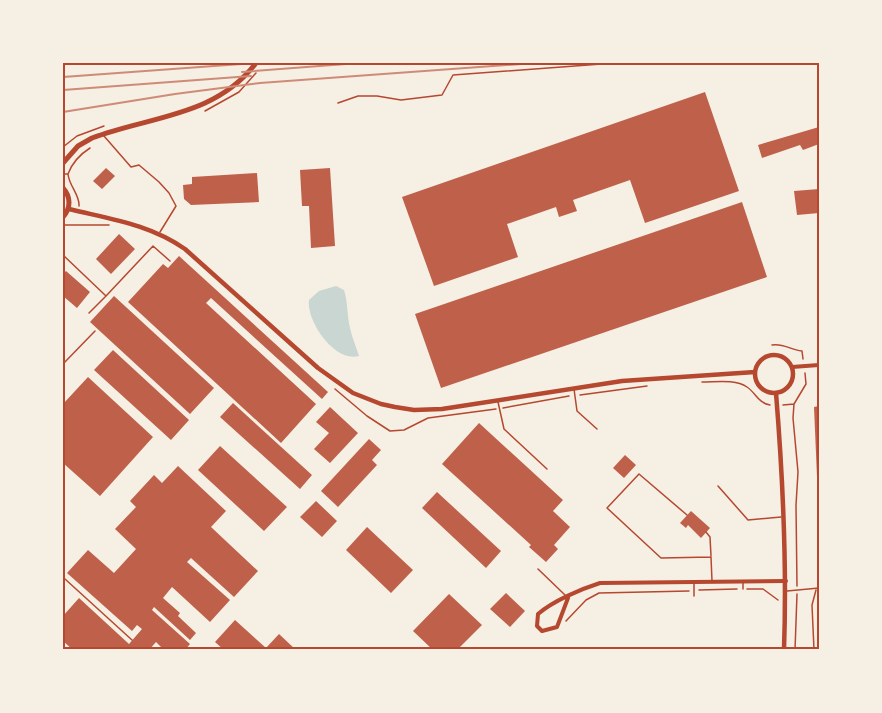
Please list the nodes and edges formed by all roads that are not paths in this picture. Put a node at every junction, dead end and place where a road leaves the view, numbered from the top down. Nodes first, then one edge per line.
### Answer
1 (256, 63) edge
2 (103, 134) junction
3 (63, 163) edge
4 (63, 188) edge
5 (69, 209) junction
6 (63, 217) edge
7 (159, 233) junction
8 (63, 255) edge
9 (170, 261) dead end
10 (106, 296) junction
11 (89, 313) dead end
12 (95, 331) dead end
13 (63, 363) edge
14 (819, 365) edge
15 (792, 367) junction
16 (755, 372) junction
17 (574, 388) junction
18 (777, 393) junction
19 (498, 401) junction
20 (597, 429) dead end
21 (547, 469) dead end
22 (718, 486) dead end
23 (687, 515) dead end
24 (785, 517) junction
25 (706, 532) dead end
26 (711, 557) junction
27 (538, 569) dead end
28 (65, 579) dead end
29 (786, 581) junction
30 (694, 582) junction
31 (712, 582) junction
32 (743, 582) junction
33 (743, 589) road end
34 (818, 589) edge
35 (786, 591) junction
36 (694, 596) dead end
37 (568, 598) junction
38 (132, 640) dead end
39 (784, 650) edge
40 (814, 650) edge

1 - 2 main road
2 - 3 main road
2 - 7 lane
4 - 5 main road
5 - 6 main road
5 - 7 street
7 - 19 street
8 - 10 lane
9 - 10 lane
10 - 11 lane
12 - 13 lane
14 - 15 street
15 - 16 street
15 - 18 street
16 - 17 street
16 - 18 street
17 - 19 street
17 - 20 lane
18 - 24 street
19 - 21 lane
22 - 24 lane
23 - 26 lane
24 - 29 street
25 - 26 lane
26 - 31 lane
27 - 37 lane
28 - 38 lane
29 - 32 street
29 - 35 street
30 - 31 street
30 - 36 lane
30 - 37 street
31 - 32 street
32 - 33 lane
34 - 35 lane
34 - 40 lane
35 - 39 street
37 - 37 street

